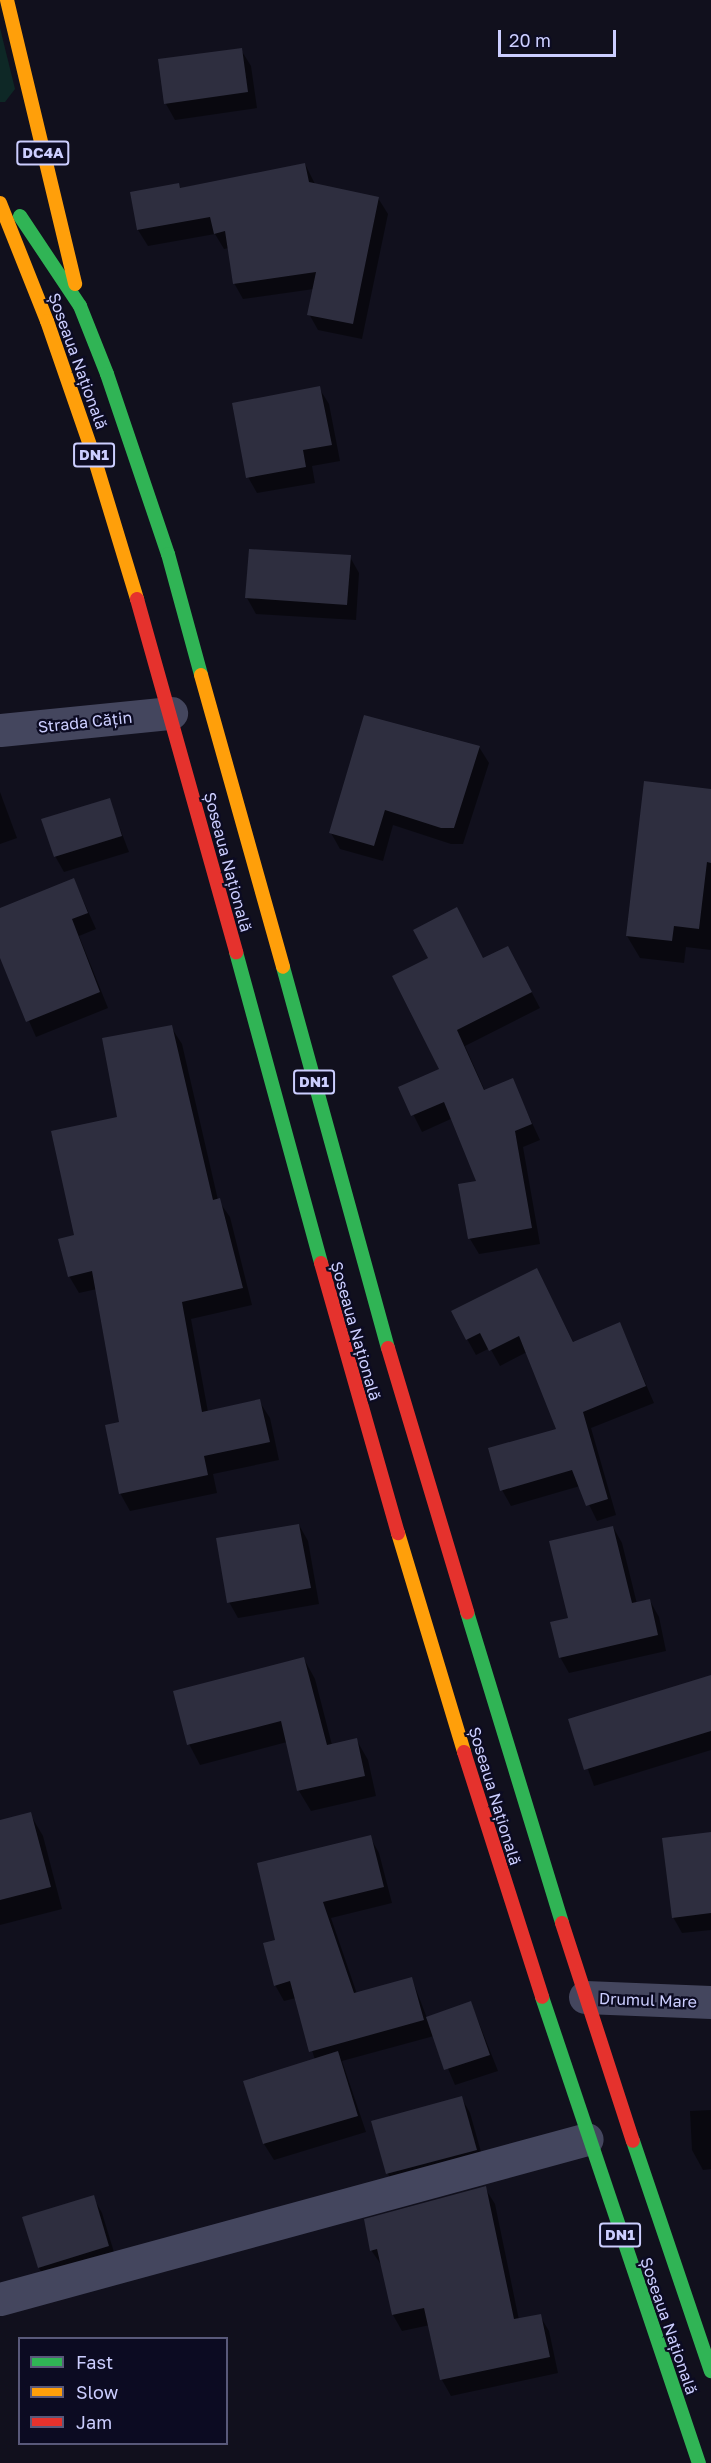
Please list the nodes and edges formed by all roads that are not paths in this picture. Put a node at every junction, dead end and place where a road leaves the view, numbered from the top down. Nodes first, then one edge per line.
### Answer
1 (7, 0) edge
2 (0, 188) edge
3 (0, 203) edge
4 (80, 306) junction
5 (171, 713) junction
6 (0, 730) edge
7 (585, 1997) junction
8 (711, 2002) edge
9 (587, 2139) junction
10 (0, 2299) edge
11 (711, 2371) edge
12 (699, 2463) edge

1 - 4 highway, DC4A
2 - 4 highway, Șoseaua Națională / DN1
3 - 5 highway, Șoseaua Națională / DN1
4 - 7 highway, Șoseaua Națională / DN1
5 - 6 street, Strada Cățin
5 - 9 highway, Șoseaua Națională / DN1
7 - 8 street, Drumul Mare
7 - 11 highway, Șoseaua Națională / DN1
9 - 10 street
9 - 12 highway, Șoseaua Națională / DN1

